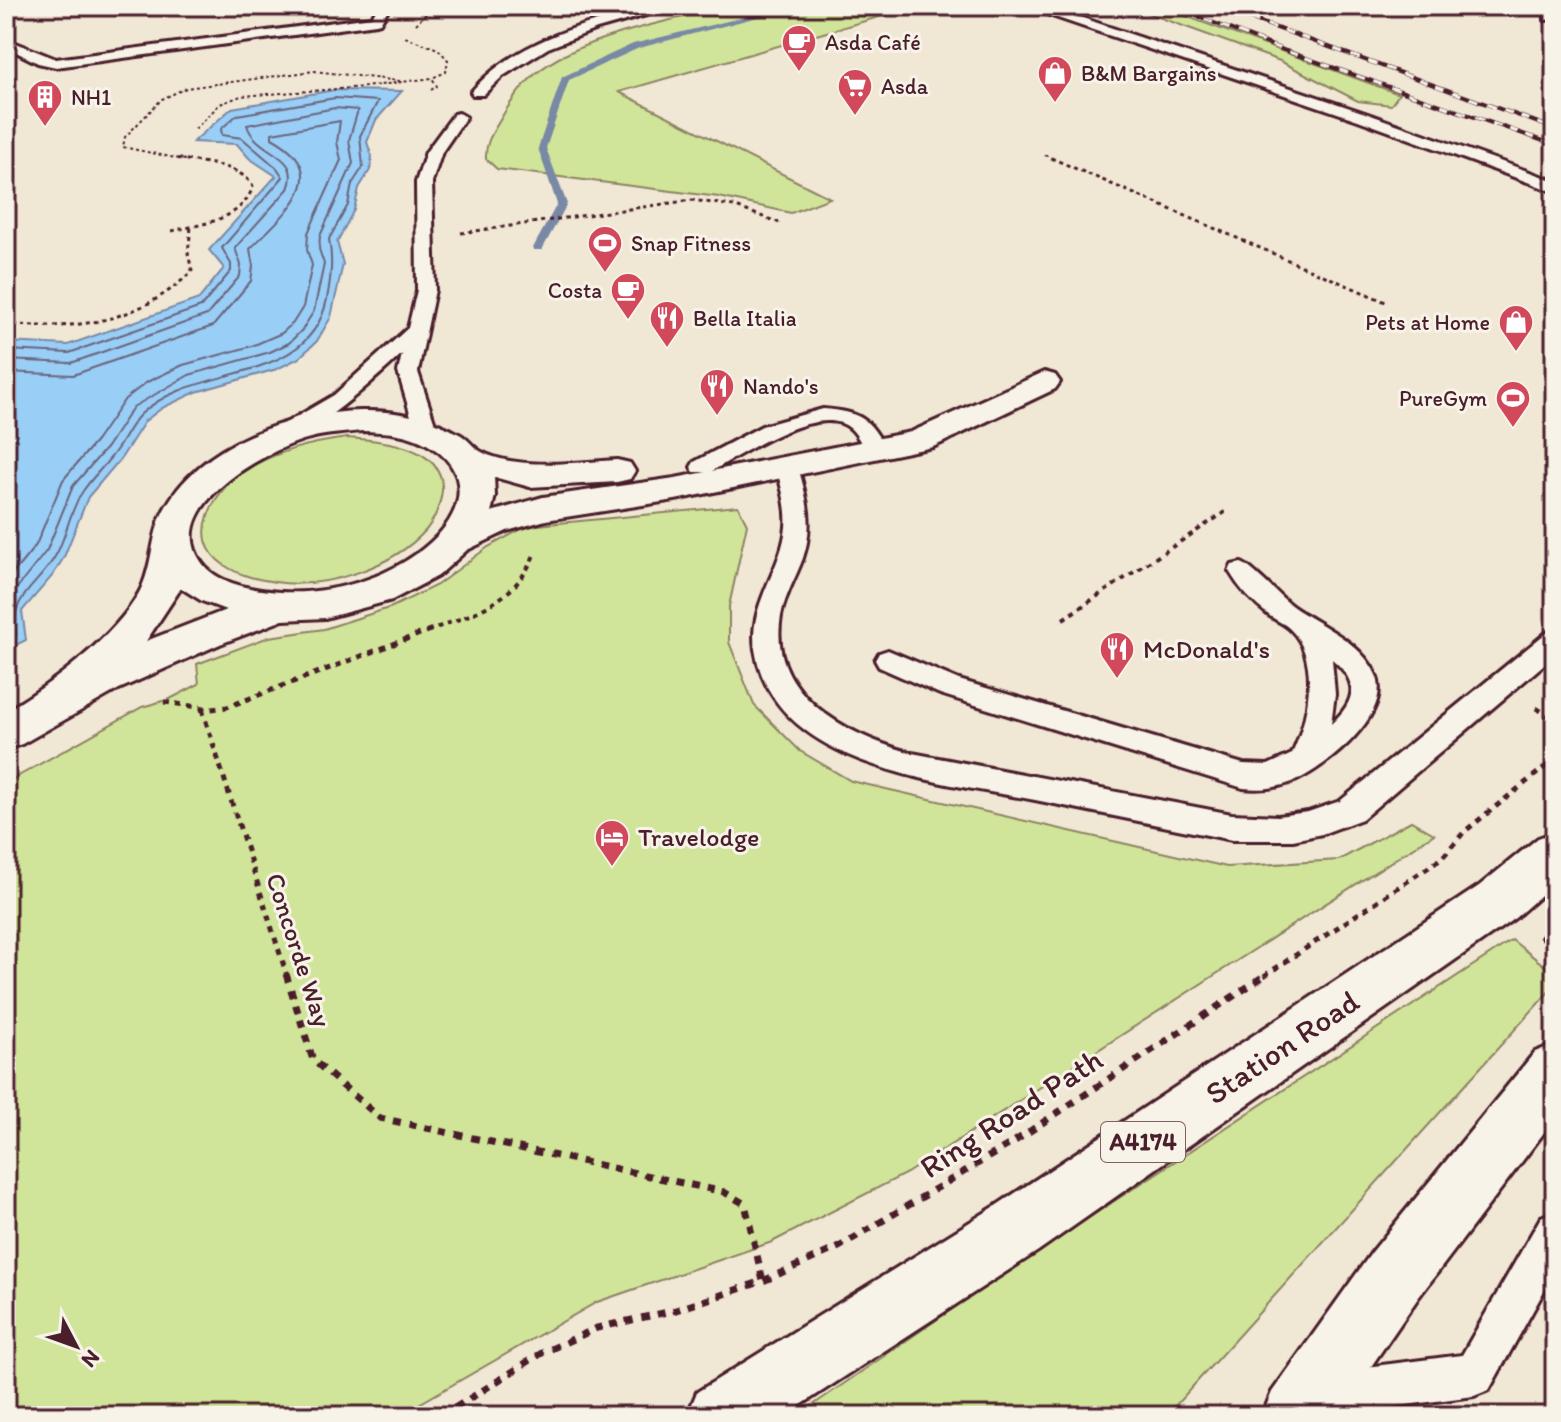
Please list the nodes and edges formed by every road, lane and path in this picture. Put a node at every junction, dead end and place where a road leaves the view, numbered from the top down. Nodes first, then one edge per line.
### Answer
1 (384, 6) edge
2 (433, 6) edge
3 (672, 6) edge
4 (1047, 10) dead end
5 (376, 20) junction
6 (404, 37) junction
7 (6, 43) edge
8 (432, 78) junction
9 (400, 81) junction
10 (431, 90) dead end
11 (478, 92) dead end
12 (459, 117) dead end
13 (195, 129) dead end
14 (1045, 155) dead end
15 (1555, 187) edge
16 (458, 222) dead end
17 (780, 223) dead end
18 (191, 227) junction
19 (172, 231) dead end
20 (460, 233) junction
21 (461, 244) dead end
22 (1388, 303) dead end
23 (6, 324) edge
24 (416, 331) junction
25 (1044, 382) dead end
26 (426, 430) junction
27 (279, 437) junction
28 (876, 451) junction
29 (469, 459) junction
30 (702, 467) junction
31 (787, 467) junction
32 (1225, 512) dead end
33 (538, 537) dead end
34 (457, 540) junction
35 (176, 542) junction
36 (1241, 571) dead end
37 (280, 607) junction
38 (1290, 616) junction
39 (1063, 619) dead end
40 (1555, 640) edge
41 (888, 660) dead end
42 (57, 701) junction
43 (1534, 707) dead end
44 (1555, 720) edge
45 (6, 732) edge
46 (1555, 759) edge
47 (1303, 762) junction
48 (1555, 853) edge
49 (1555, 1072) edge
50 (1555, 1231) edge
51 (763, 1281) junction
52 (1303, 1406) edge
53 (442, 1416) edge
54 (721, 1416) edge

1 - 5 lane
2 - 6 path
3 - 11 lane
4 - 15 lane
5 - 6 path
5 - 7 lane
6 - 8 path
8 - 9 path
8 - 10 path
9 - 13 path
9 - 18 path
12 - 24 lane
14 - 22 path
16 - 20 path
17 - 20 path
18 - 19 path
18 - 23 path
20 - 21 path
24 - 26 lane
24 - 27 lane
25 - 28 street
26 - 27 street
26 - 29 street
27 - 35 street
28 - 30 lane
28 - 31 street
29 - 30 street
29 - 34 street
30 - 31 street
31 - 34 street
31 - 40 lane
32 - 39 path
33 - 51 path, Concorde Way
34 - 37 street
35 - 37 street
35 - 42 street
36 - 38 lane
37 - 42 street
38 - 47 lane
38 - 47 lane
41 - 47 lane
42 - 45 street
43 - 44 path
46 - 51 path, Ring Road Path
48 - 54 street, Station Road / A4174
49 - 52 street
50 - 52 lane
51 - 53 path, Ring Road Path

